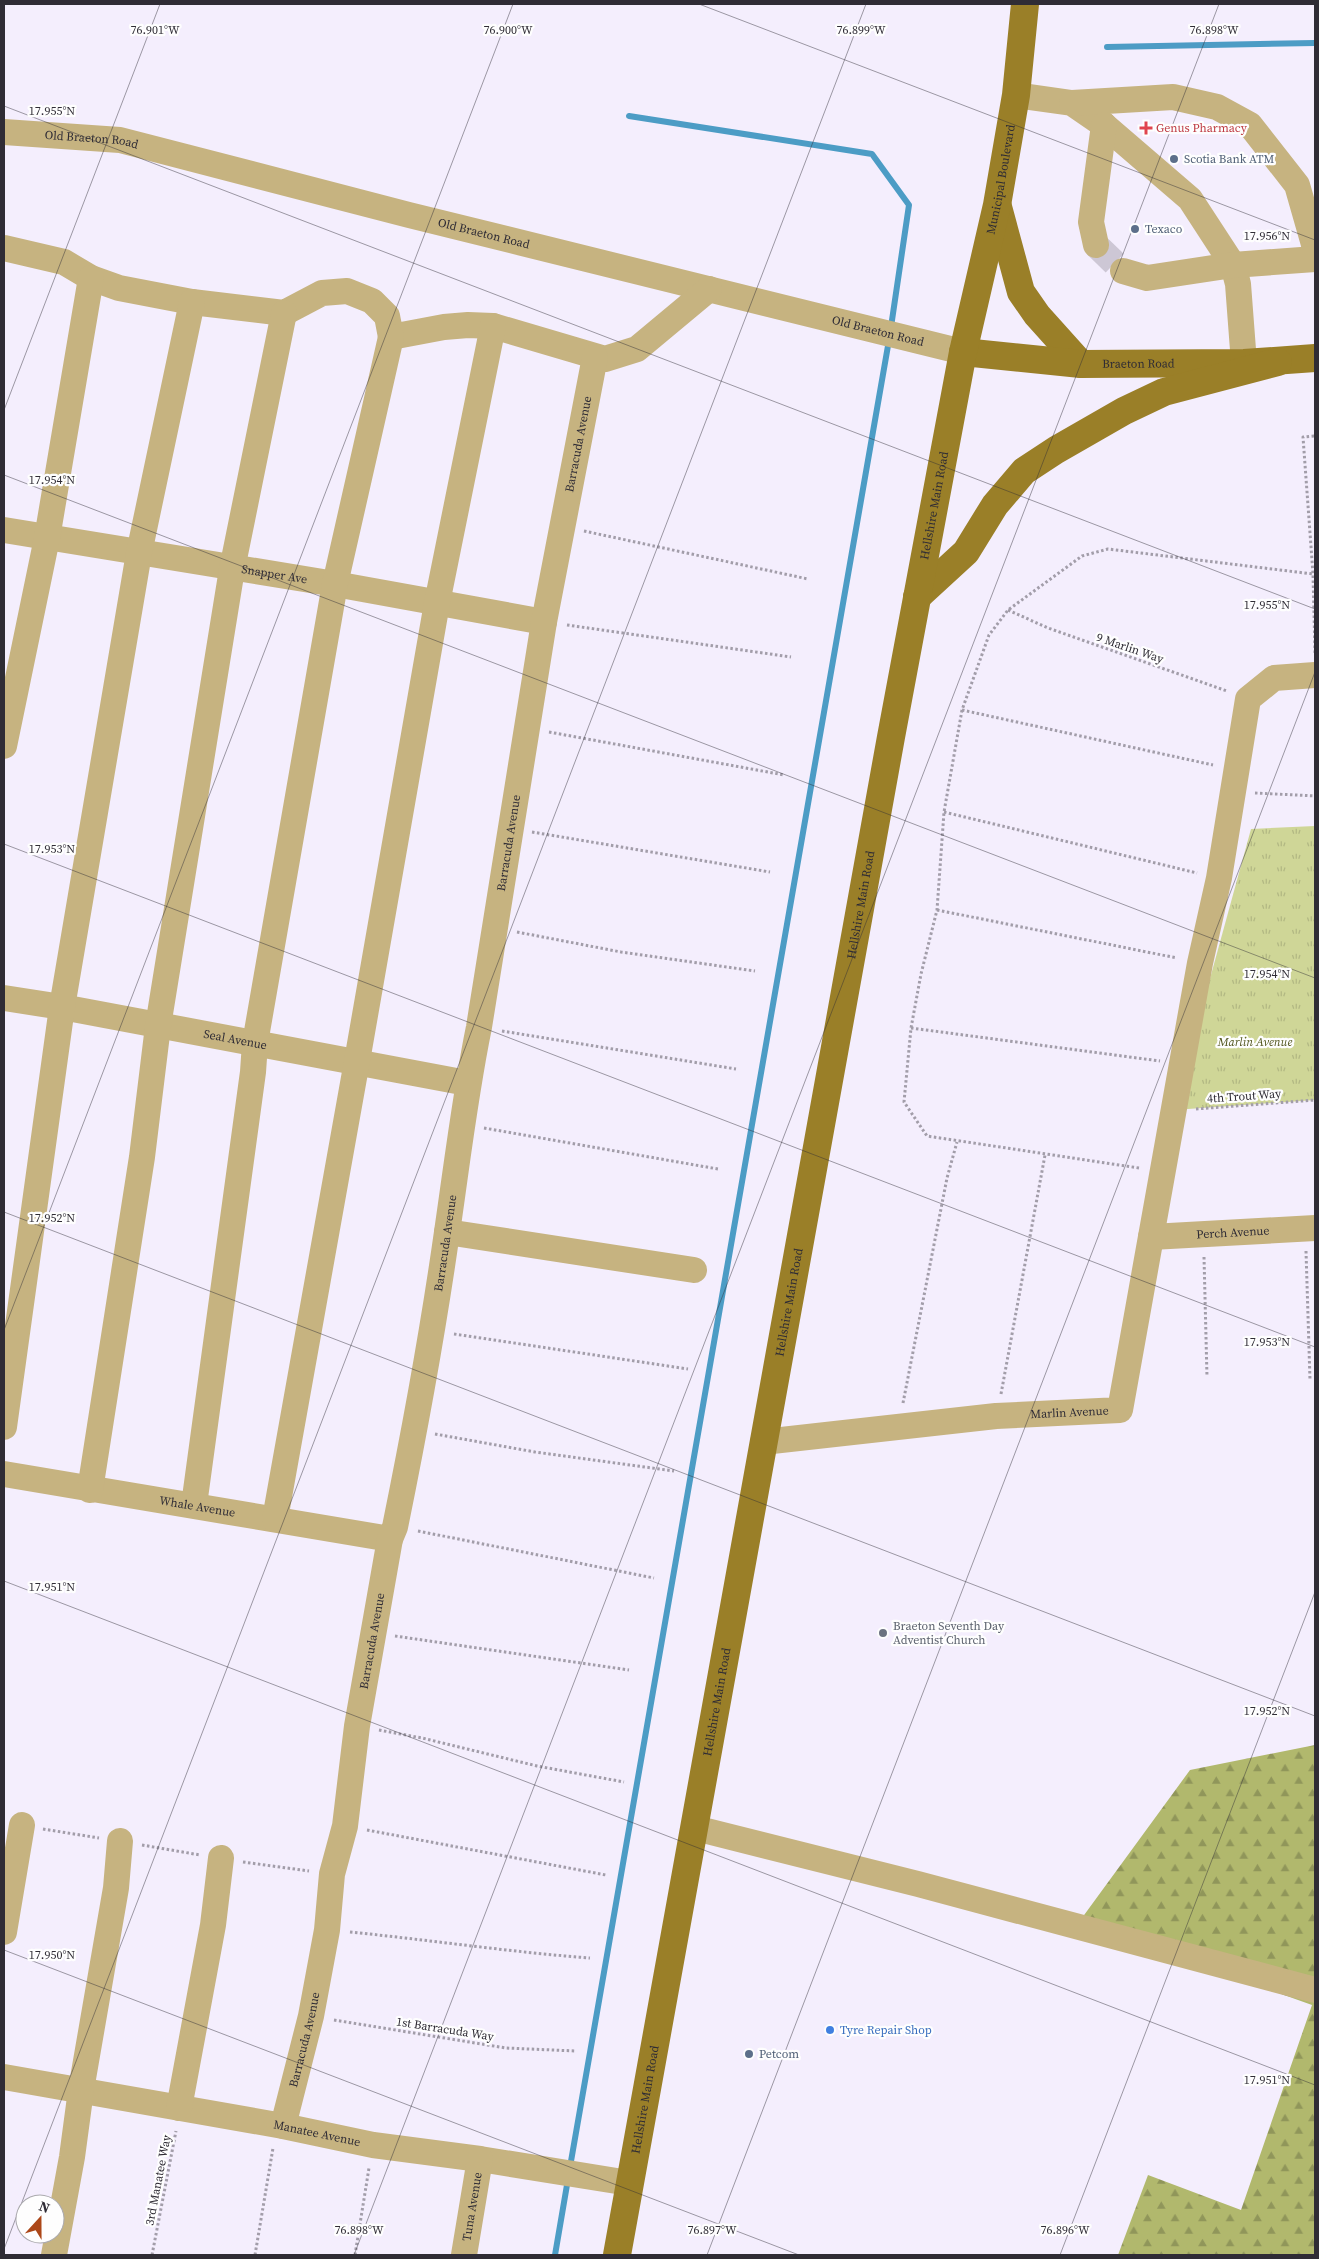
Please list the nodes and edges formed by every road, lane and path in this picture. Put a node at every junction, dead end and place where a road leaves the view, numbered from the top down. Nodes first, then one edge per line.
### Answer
1 (1025, 4) edge
2 (1016, 96) junction
3 (1072, 103) junction
4 (1104, 125) junction
5 (4, 132) edge
6 (997, 206) junction
7 (1096, 245) tunnel mouth
8 (4, 248) edge
9 (1315, 248) edge
10 (1315, 259) edge
11 (1232, 265) junction
12 (1123, 271) tunnel mouth
13 (91, 278) junction
14 (709, 290) junction
15 (192, 302) junction
16 (284, 313) junction
17 (493, 326) junction
18 (391, 337) junction
19 (963, 352) junction
20 (595, 357) junction
21 (1315, 358) edge
22 (1278, 362) junction
23 (1244, 363) junction
24 (1081, 364) junction
25 (1315, 436) edge
26 (564, 527) junction
27 (4, 530) edge
28 (47, 538) junction
29 (139, 552) junction
30 (232, 569) junction
31 (1313, 574) junction
32 (808, 579) dead end
33 (335, 584) junction
34 (917, 597) junction
35 (437, 603) junction
36 (1008, 610) junction
37 (544, 622) junction
38 (1315, 654) edge
39 (791, 657) dead end
40 (1315, 675) edge
41 (1248, 699) junction
42 (962, 710) junction
43 (528, 728) junction
44 (4, 746) edge
45 (784, 775) dead end
46 (1234, 781) junction
47 (1315, 796) edge
48 (944, 812) junction
49 (512, 829) junction
50 (770, 872) dead end
51 (1219, 878) junction
52 (938, 910) junction
53 (496, 928) junction
54 (1200, 963) junction
55 (755, 971) dead end
56 (4, 998) edge
57 (62, 1007) junction
58 (158, 1026) junction
59 (479, 1027) junction
60 (911, 1028) junction
61 (255, 1043) junction
62 (358, 1061) junction
63 (1183, 1064) junction
64 (736, 1069) dead end
65 (467, 1083) junction
66 (1315, 1100) edge
67 (1174, 1110) junction
68 (461, 1124) junction
69 (957, 1142) junction
70 (1045, 1155) junction
71 (718, 1169) dead end
72 (1162, 1171) junction
73 (1310, 1229) edge
74 (447, 1232) junction
75 (1204, 1234) junction
76 (1151, 1237) junction
77 (694, 1270) dead end
78 (432, 1331) junction
79 (688, 1369) dead end
80 (1207, 1377) dead end
81 (1310, 1380) dead end
82 (996, 1416) junction
83 (899, 1426) junction
84 (4, 1427) edge
85 (415, 1431) junction
86 (763, 1442) junction
87 (674, 1471) dead end
88 (4, 1474) edge
89 (90, 1490) junction
90 (194, 1505) junction
91 (275, 1519) junction
92 (393, 1533) junction
93 (654, 1578) dead end
94 (374, 1633) junction
95 (629, 1670) dead end
96 (357, 1726) junction
97 (624, 1782) dead end
98 (22, 1825) joint
99 (345, 1826) junction
100 (695, 1828) junction
101 (120, 1841) junction
102 (220, 1858) junction
103 (332, 1874) junction
104 (606, 1875) dead end
105 (327, 1930) junction
106 (4, 1932) edge
107 (590, 1958) dead end
108 (1315, 1990) edge
109 (311, 2016) junction
110 (576, 2051) dead end
111 (4, 2077) edge
112 (81, 2090) junction
113 (179, 2108) junction
114 (280, 2125) junction
115 (372, 2145) junction
116 (480, 2159) junction
117 (618, 2182) junction
118 (54, 2255) edge
119 (152, 2255) edge
120 (254, 2255) edge
121 (356, 2255) edge
122 (464, 2255) edge
123 (617, 2255) edge

1 - 2 main road, Municipal Boulevard
2 - 3 street
2 - 6 main road, Municipal Boulevard
3 - 4 street
3 - 9 street
4 - 7 street
4 - 11 street
5 - 14 street, Old Braeton Road
6 - 19 main road, Municipal Boulevard
6 - 24 main road
8 - 13 street
10 - 11 street
11 - 12 street
11 - 23 street
13 - 15 street
13 - 28 street
14 - 19 street, Old Braeton Road
14 - 20 street
15 - 16 street
15 - 29 street
16 - 18 street
16 - 30 street
17 - 18 street
17 - 20 street
17 - 35 street
18 - 33 street
19 - 24 main road, Braeton Road
19 - 34 main road, Hellshire Main Road
20 - 26 street, Barracuda Avenue
21 - 22 main road, Braeton Road
22 - 23 main road, Braeton Road
22 - 34 main road
23 - 24 main road, Braeton Road
25 - 31 path
26 - 32 path
26 - 37 street, Barracuda Avenue
27 - 28 street, Snapper Ave
28 - 29 street, Snapper Ave
28 - 44 street
29 - 30 street, Snapper Ave
29 - 57 street
30 - 33 street, Snapper Ave
30 - 58 street
31 - 36 path
31 - 38 path
33 - 35 street, Snapper Ave
33 - 61 street
34 - 86 main road, Hellshire Main Road
35 - 37 street, Snapper Ave
35 - 62 street
36 - 41 path, 9 Marlin Way
36 - 42 path
37 - 39 path
37 - 43 street, Barracuda Avenue
40 - 41 street
41 - 46 street, Marlin Avenue
42 - 46 path
42 - 48 path
43 - 45 path
43 - 49 street, Barracuda Avenue
46 - 47 path
46 - 51 street, Marlin Avenue
48 - 51 path
48 - 52 path
49 - 50 path
49 - 53 street, Barracuda Avenue
51 - 54 street, Marlin Avenue
52 - 54 path
52 - 60 path
53 - 55 path
53 - 59 street, Barracuda Avenue
54 - 63 street, Marlin Avenue
56 - 57 street, Seal Avenue
57 - 58 street, Seal Avenue
57 - 84 street
58 - 61 street, Seal Avenue
58 - 89 street
59 - 64 path
59 - 65 street, Barracuda Avenue
60 - 63 path
60 - 69 path
61 - 62 street, Seal Avenue
61 - 90 street
62 - 65 street, Seal Avenue
62 - 91 street
63 - 67 street, Marlin Avenue
65 - 68 street, Barracuda Avenue
66 - 67 path, 4th Trout Way
67 - 72 street, Marlin Avenue
68 - 71 path
68 - 74 street, Barracuda Avenue
69 - 70 path
69 - 83 path
70 - 72 path
70 - 82 path
72 - 76 street, Marlin Avenue
73 - 75 street, Perch Avenue
73 - 81 path
74 - 77 street
74 - 78 street, Barracuda Avenue
75 - 76 street, Perch Avenue
75 - 80 path
76 - 82 street, Marlin Avenue
78 - 79 path
78 - 85 street, Barracuda Avenue
82 - 83 street, Marlin Avenue
83 - 86 street, Marlin Avenue
85 - 87 path
85 - 92 street, Barracuda Avenue
86 - 100 main road, Hellshire Main Road
88 - 89 street, Whale Avenue
89 - 90 street, Whale Avenue
90 - 91 street, Whale Avenue
91 - 92 street, Whale Avenue
92 - 93 path
92 - 94 street, Barracuda Avenue
94 - 95 path
94 - 96 street, Barracuda Avenue
96 - 97 path
96 - 99 street, Barracuda Avenue
98 - 101 path
98 - 106 street
99 - 103 street, Barracuda Avenue
99 - 104 path
100 - 108 street
100 - 117 main road, Hellshire Main Road
101 - 102 path
101 - 112 street
102 - 103 path
102 - 113 street
103 - 105 street, Barracuda Avenue
105 - 107 path
105 - 109 street, Barracuda Avenue
109 - 110 path, 1st Barracuda Way
109 - 114 street, Barracuda Avenue
111 - 112 street, Manatee Avenue
112 - 113 street, Manatee Avenue
112 - 118 street
113 - 114 street, Manatee Avenue
113 - 119 path, 3rd Manatee Way
114 - 115 street, Manatee Avenue
114 - 120 path
115 - 116 street, Manatee Avenue
115 - 121 path
116 - 117 street, Manatee Avenue
116 - 122 street, Tuna Avenue
117 - 123 main road, Hellshire Main Road

